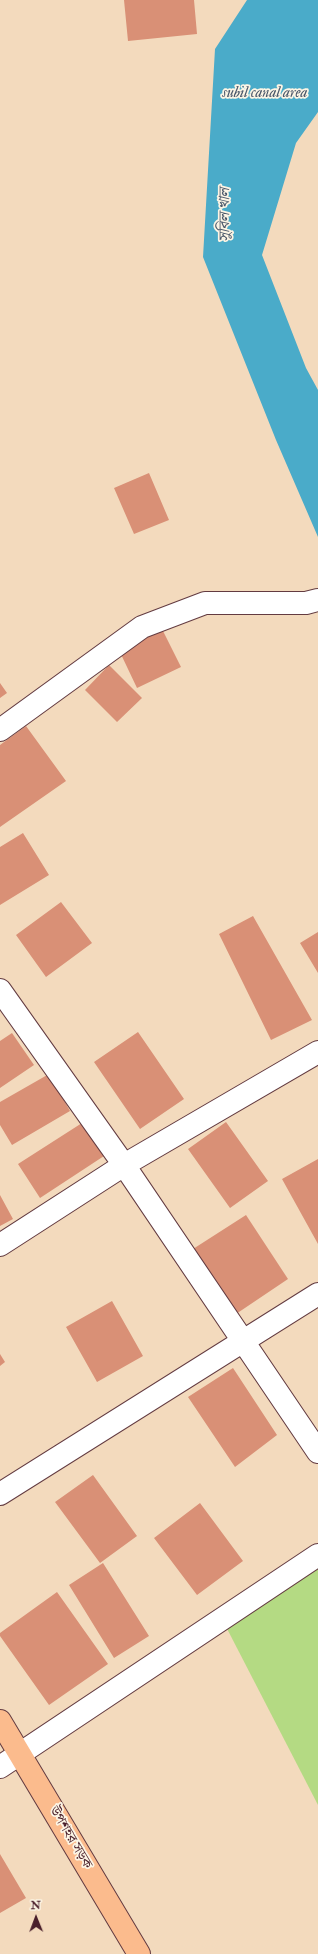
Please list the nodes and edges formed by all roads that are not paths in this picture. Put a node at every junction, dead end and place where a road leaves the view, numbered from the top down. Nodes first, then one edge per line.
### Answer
1 (312, 602) edge
2 (0, 730) edge
3 (0, 990) edge
4 (318, 1052) edge
5 (124, 1165) junction
6 (0, 1245) edge
7 (318, 1294) edge
8 (243, 1341) junction
9 (318, 1452) edge
10 (0, 1494) edge
11 (318, 1555) edge
12 (0, 1721) edge
13 (19, 1753) junction
14 (0, 1767) edge
15 (139, 1954) edge

1 - 2 street
3 - 5 street
4 - 5 street
5 - 6 street
5 - 8 street
7 - 8 street
8 - 9 street
8 - 10 street
11 - 13 street
12 - 13 main road, উপশহর সড়ক
13 - 14 street
13 - 15 main road, উপশহর সড়ক

